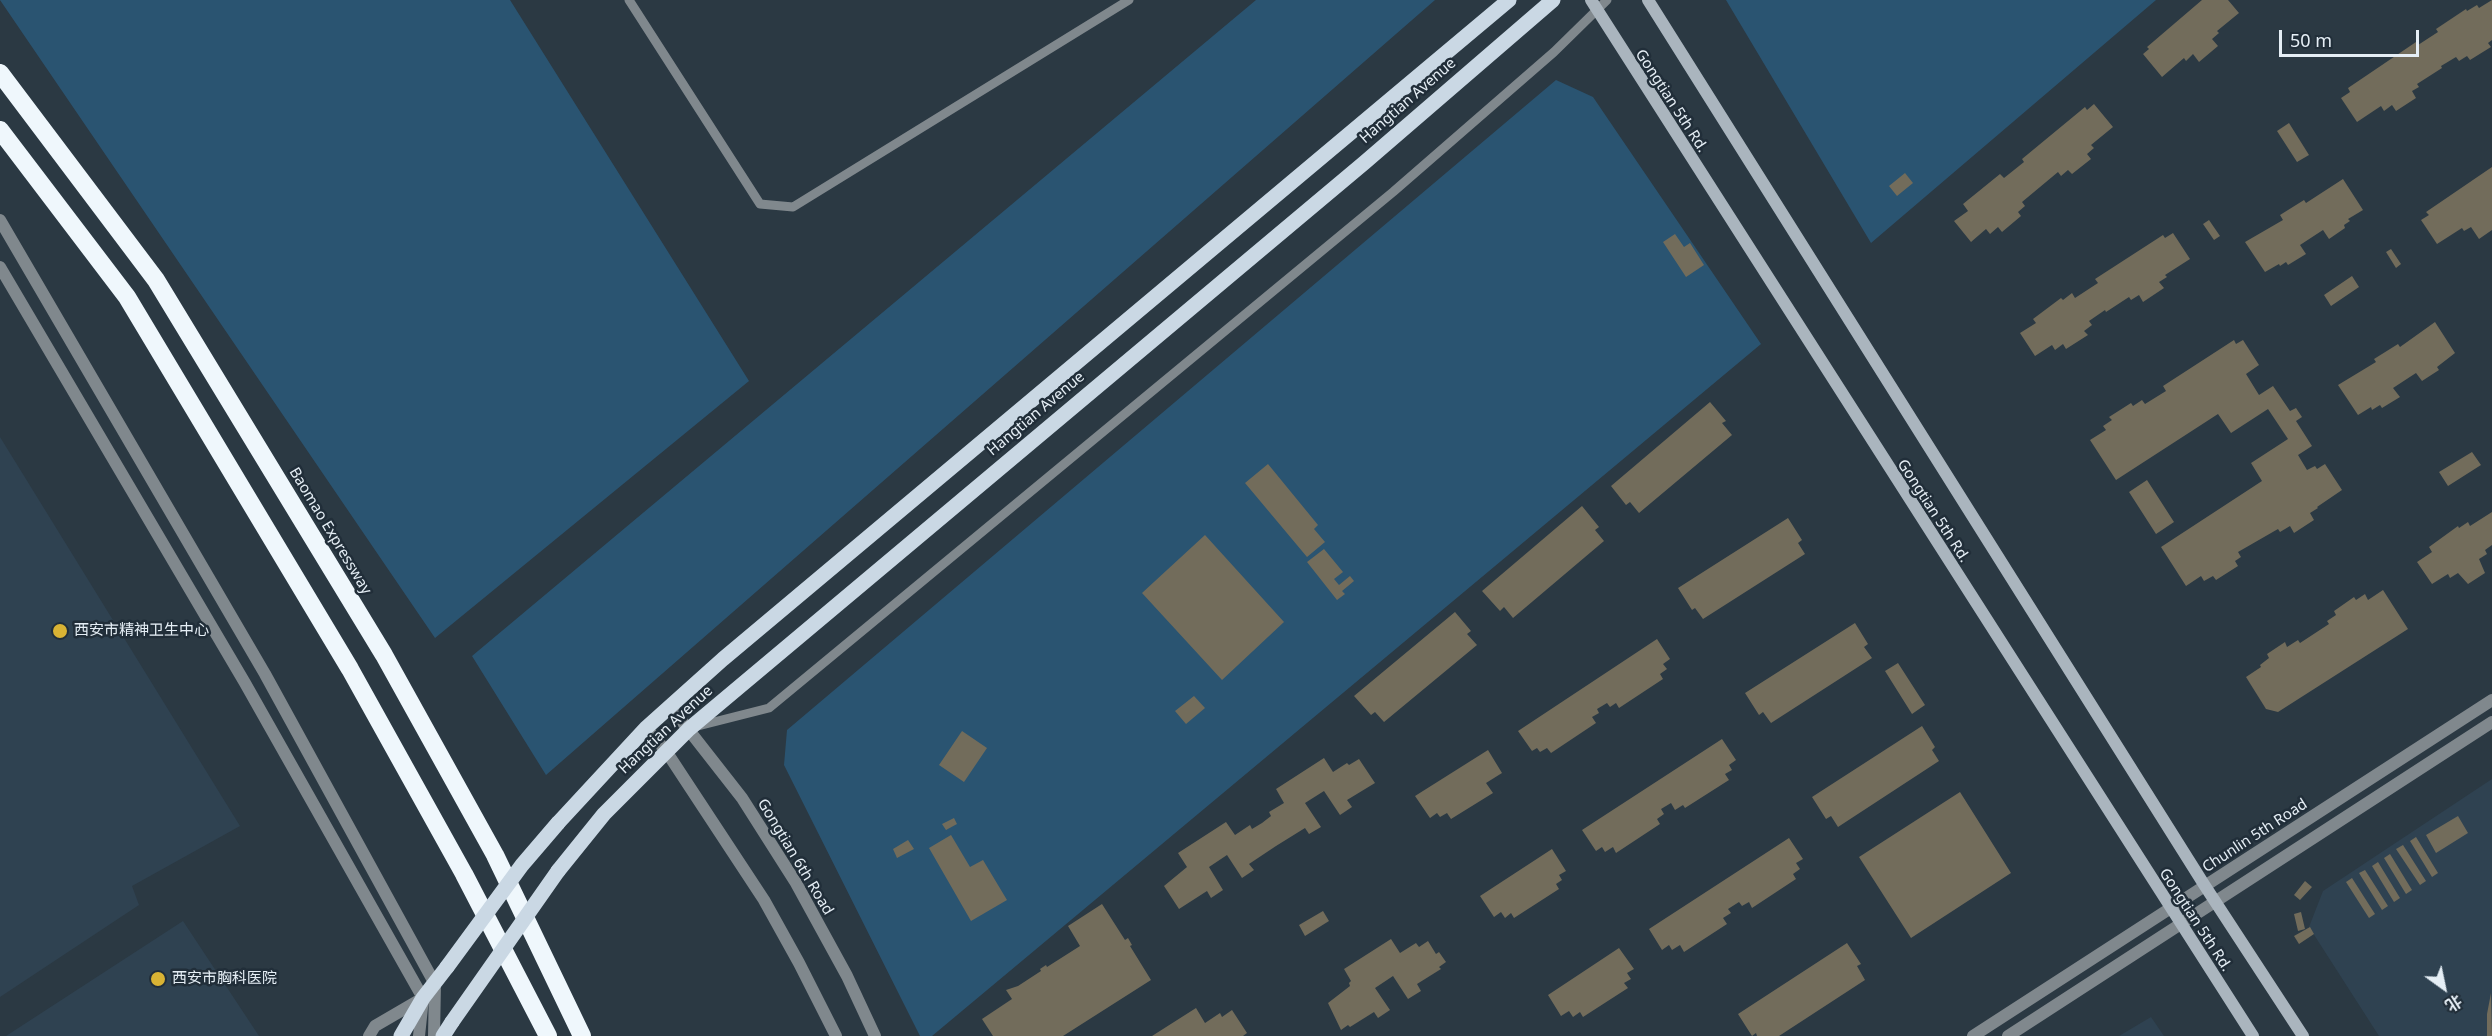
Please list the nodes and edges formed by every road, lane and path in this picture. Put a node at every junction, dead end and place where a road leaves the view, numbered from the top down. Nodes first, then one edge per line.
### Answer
1 (629, 0) edge
2 (1129, 0) edge
3 (1509, 0) edge
4 (1553, 0) edge
5 (1607, 0) edge
6 (1648, 0) edge
7 (1593, 5) edge
8 (0, 73) edge
9 (0, 130) edge
10 (0, 220) edge
11 (0, 267) edge
12 (2492, 700) edge
13 (670, 706) junction
14 (2492, 722) edge
15 (646, 728) junction
16 (689, 729) junction
17 (666, 752) junction
18 (2205, 886) junction
19 (2216, 901) junction
20 (2170, 909) junction
21 (2180, 924) junction
22 (435, 984) junction
23 (423, 998) junction
24 (369, 1036) edge
25 (401, 1036) edge
26 (418, 1036) edge
27 (435, 1036) edge
28 (443, 1036) edge
29 (548, 1036) edge
30 (582, 1036) edge
31 (836, 1036) edge
32 (875, 1036) edge
33 (1973, 1036) edge
34 (2008, 1036) edge
35 (2253, 1036) edge
36 (2303, 1036) edge

1 - 2 lane
3 - 13 main road, Hangtian Avenue
4 - 16 main road, Hangtian Avenue
5 - 7 lane
6 - 18 main road, Gongtian 5th Rd.
7 - 16 lane
7 - 20 main road, Gongtian 5th Rd.
8 - 30 highway, Baomao Expressway
9 - 29 highway
10 - 22 street
11 - 23 street
12 - 18 street, Chunlin 5th Road
13 - 15 main road, Hangtian Avenue
13 - 16 street, Gongtian 6th Road
14 - 19 street
15 - 17 street
15 - 22 main road, Hangtian Avenue, bridge
16 - 17 main road, Hangtian Avenue
16 - 32 street, Gongtian 6th Road
17 - 28 main road, Hangtian Avenue, bridge
17 - 31 street
18 - 19 main road, Gongtian 5th Rd.
18 - 20 street, Chunlin 5th Road
19 - 21 street
19 - 36 main road, Gongtian 5th Rd.
20 - 21 main road, Gongtian 5th Rd.
20 - 33 street, Chunlin 5th Road
21 - 34 street
21 - 35 main road, Gongtian 5th Rd.
22 - 23 main road, Hangtian Avenue
22 - 27 street
23 - 24 street
23 - 25 main road, Hangtian Avenue
23 - 26 street

